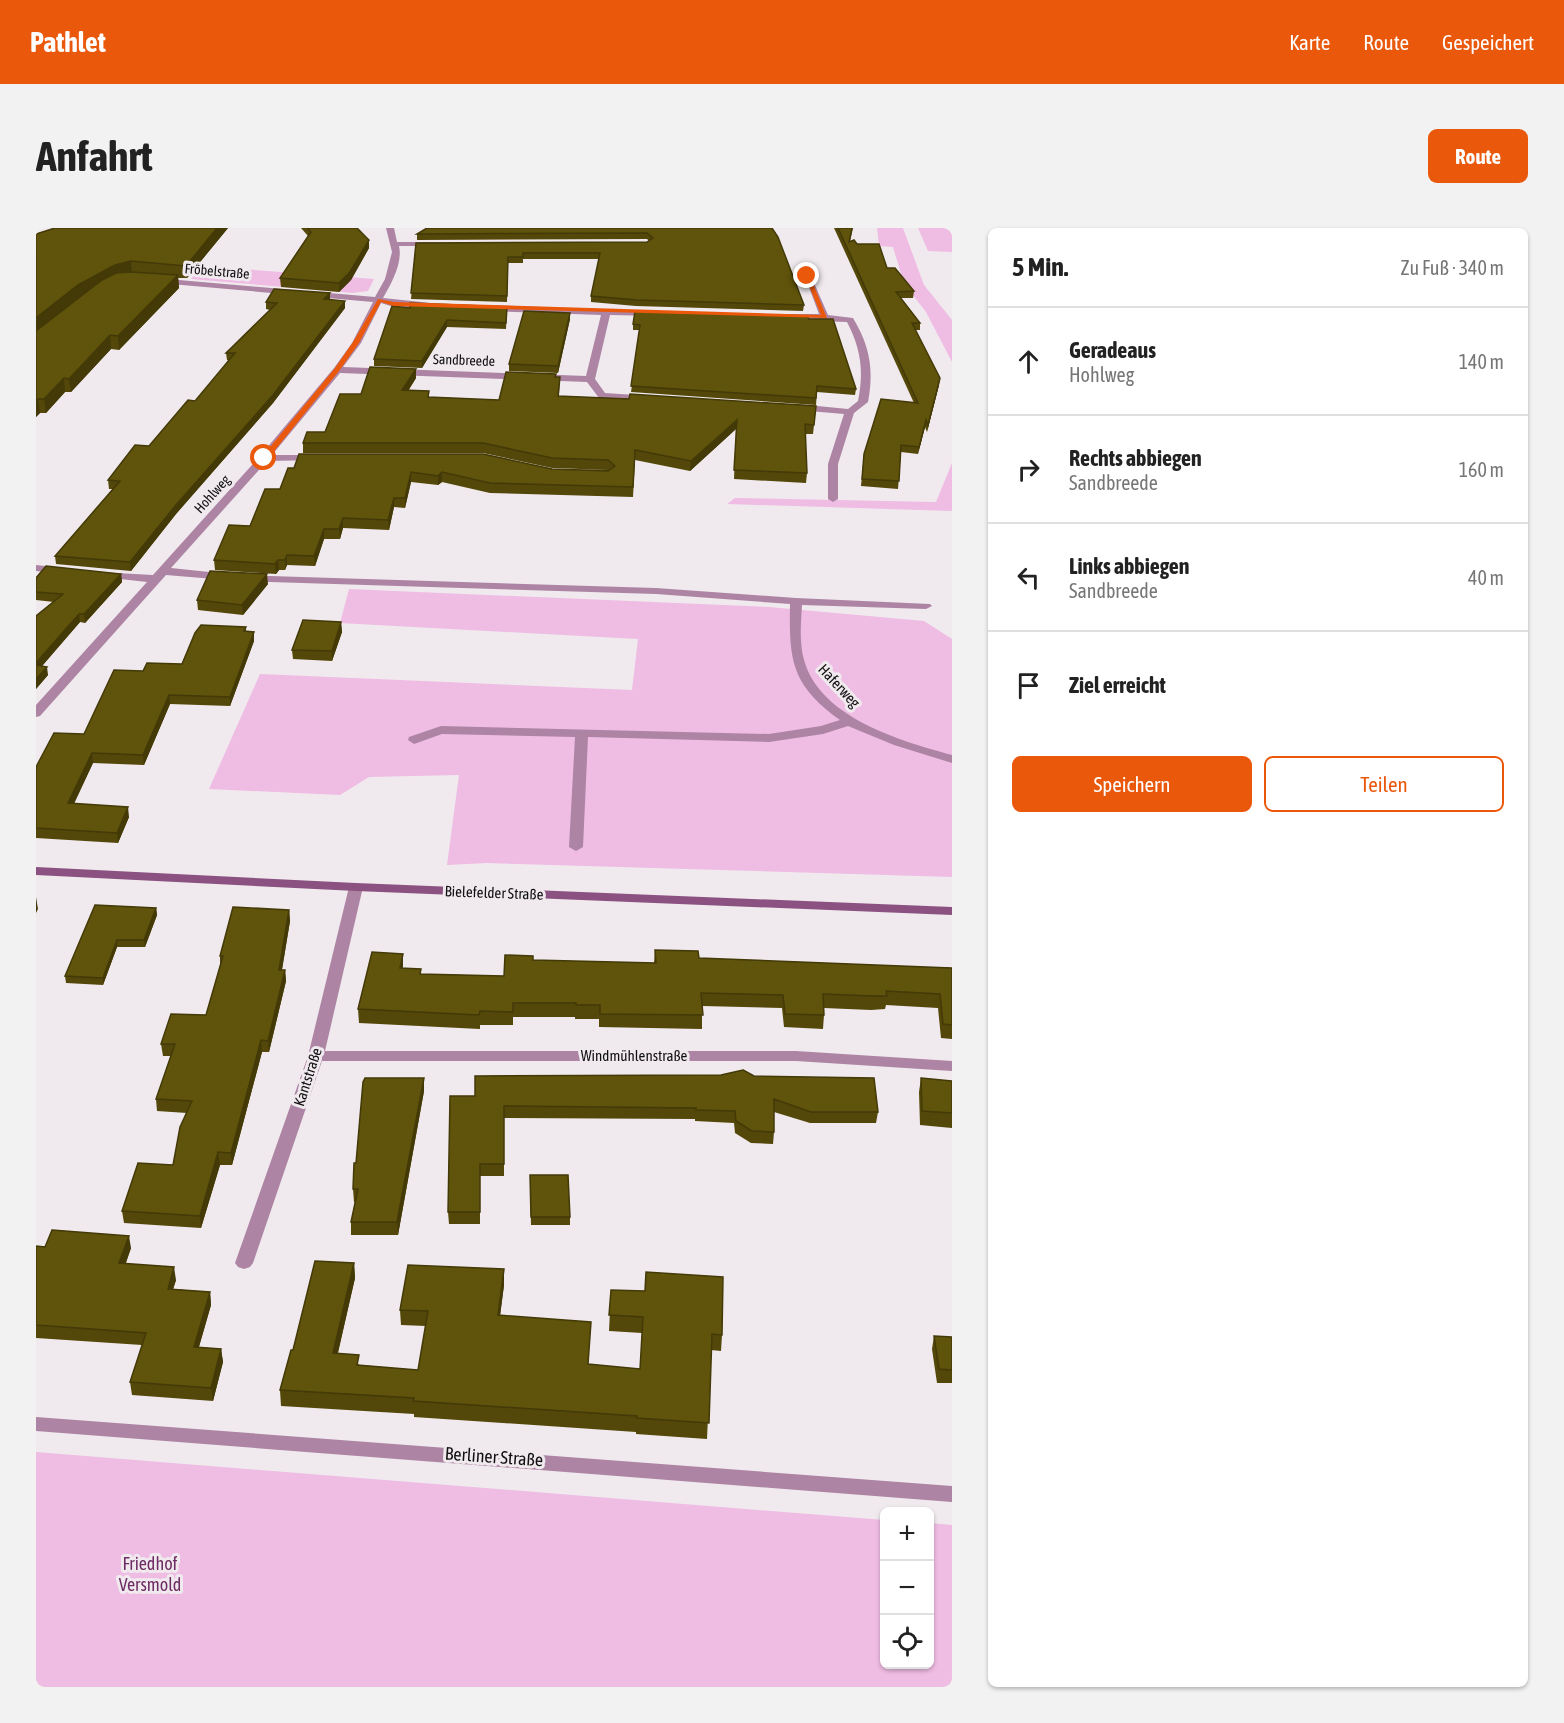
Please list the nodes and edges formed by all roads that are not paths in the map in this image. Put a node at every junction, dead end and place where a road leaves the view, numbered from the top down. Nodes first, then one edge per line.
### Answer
1 (393, 228) edge
2 (394, 244) junction
3 (452, 244) edge
4 (807, 276) dead end
5 (148, 279) edge
6 (380, 300) junction
7 (439, 306) edge
8 (483, 308) edge
9 (606, 312) junction
10 (665, 314) edge
11 (780, 316) edge
12 (825, 317) junction
13 (337, 370) junction
14 (590, 379) junction
15 (657, 399) edge
16 (783, 406) edge
17 (850, 412) junction
18 (264, 458) junction
19 (322, 458) edge
20 (833, 498) dead end
21 (36, 568) edge
22 (72, 572) edge
23 (95, 574) edge
24 (158, 575) junction
25 (796, 601) junction
26 (926, 606) dead end
27 (36, 713) edge
28 (849, 721) junction
29 (582, 735) junction
30 (414, 740) dead end
31 (952, 759) edge
32 (576, 847) dead end
33 (36, 871) edge
34 (356, 887) junction
35 (952, 911) edge
36 (316, 1056) junction
37 (952, 1066) edge
38 (244, 1263) dead end
39 (36, 1424) edge
40 (952, 1494) edge

1 - 2 street, Hohlweg
2 - 3 street
2 - 6 street, Hohlweg
4 - 12 street
5 - 6 street, Fröbelstraße
6 - 7 street
6 - 13 street, Hohlweg
8 - 9 street
9 - 10 street
9 - 14 street
11 - 12 street
12 - 17 street
13 - 14 street, Sandbreede
13 - 18 street, Hohlweg
14 - 15 street
16 - 17 street
17 - 20 street
18 - 19 street
18 - 24 street, Hohlweg
21 - 22 street
23 - 24 street
24 - 25 street
24 - 27 street, Hohlweg
25 - 26 street
25 - 28 street, Haferweg
28 - 29 street
28 - 31 street, Haferweg
29 - 30 street
29 - 32 street
33 - 34 main road, Bielefelder Straße
34 - 35 main road, Bielefelder Straße
34 - 36 street, Kantstraße
36 - 37 street, Windmühlenstraße
36 - 38 street, Kantstraße
39 - 40 street, Berliner Straße

